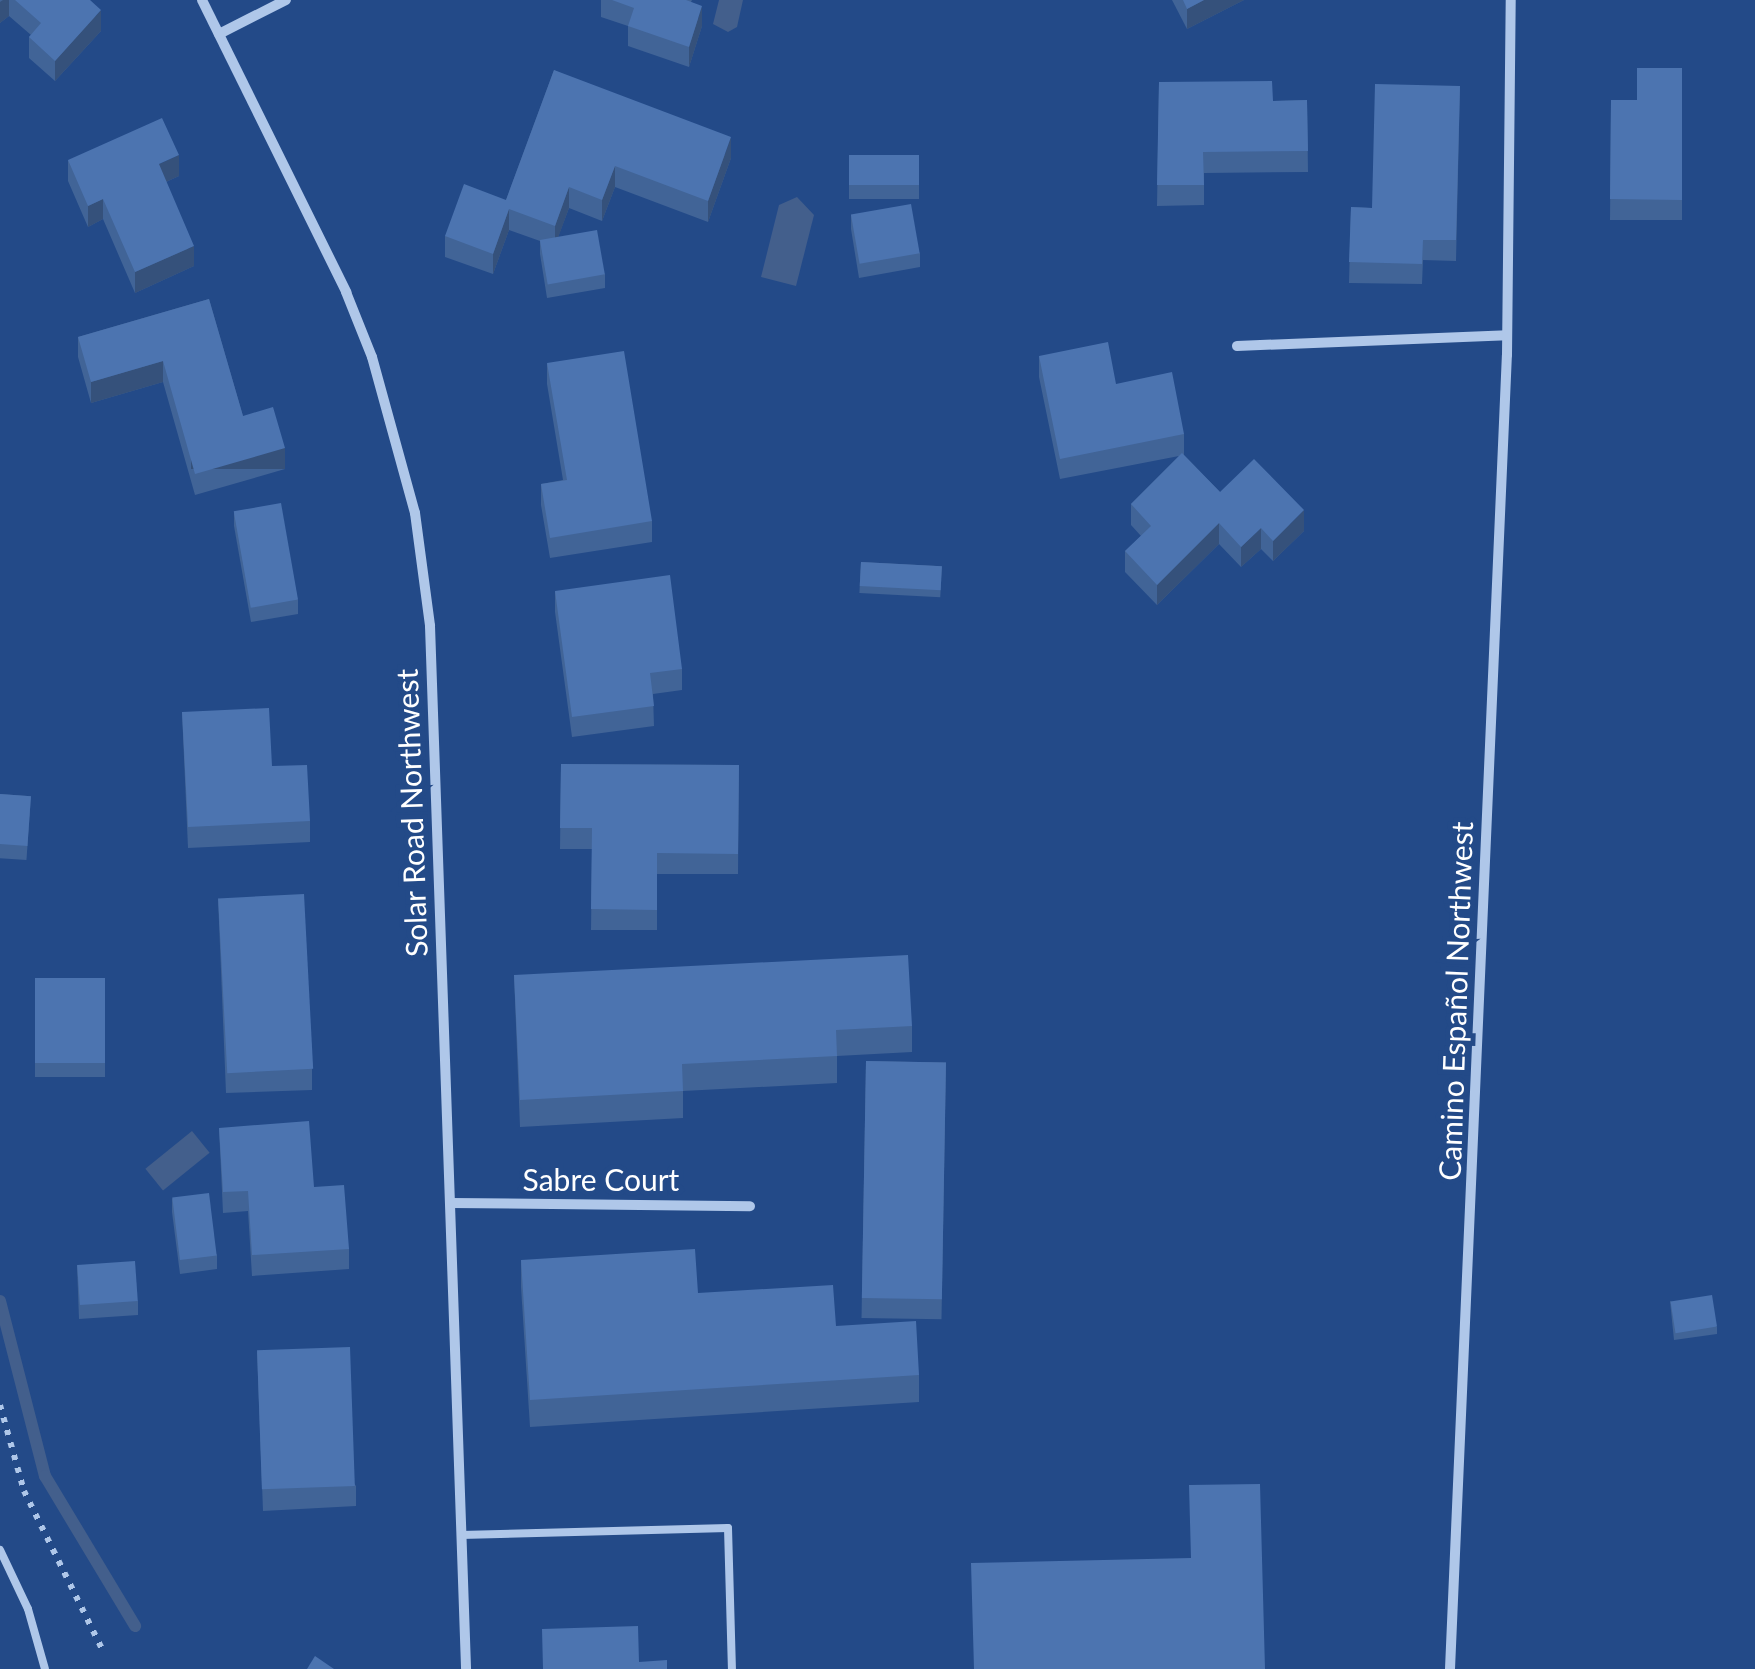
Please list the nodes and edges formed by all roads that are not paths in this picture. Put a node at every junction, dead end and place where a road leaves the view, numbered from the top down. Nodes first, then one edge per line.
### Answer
1 (202, 0) edge
2 (286, 0) edge
3 (1511, 0) edge
4 (220, 34) junction
5 (1507, 336) junction
6 (1238, 346) dead end
7 (450, 1203) junction
8 (750, 1206) dead end
9 (461, 1536) junction
10 (0, 1550) edge
11 (45, 1669) edge
12 (466, 1669) edge
13 (732, 1669) edge
14 (1450, 1669) edge

1 - 4 street, Solar Road Northwest
2 - 4 street
3 - 5 street, Camino Español Northwest
4 - 7 street, Solar Road Northwest
5 - 6 street
5 - 14 street, Camino Español Northwest
7 - 8 street, Sabre Court
7 - 9 street, Solar Road Northwest
9 - 12 street, Solar Road Northwest
9 - 13 lane
10 - 11 lane

